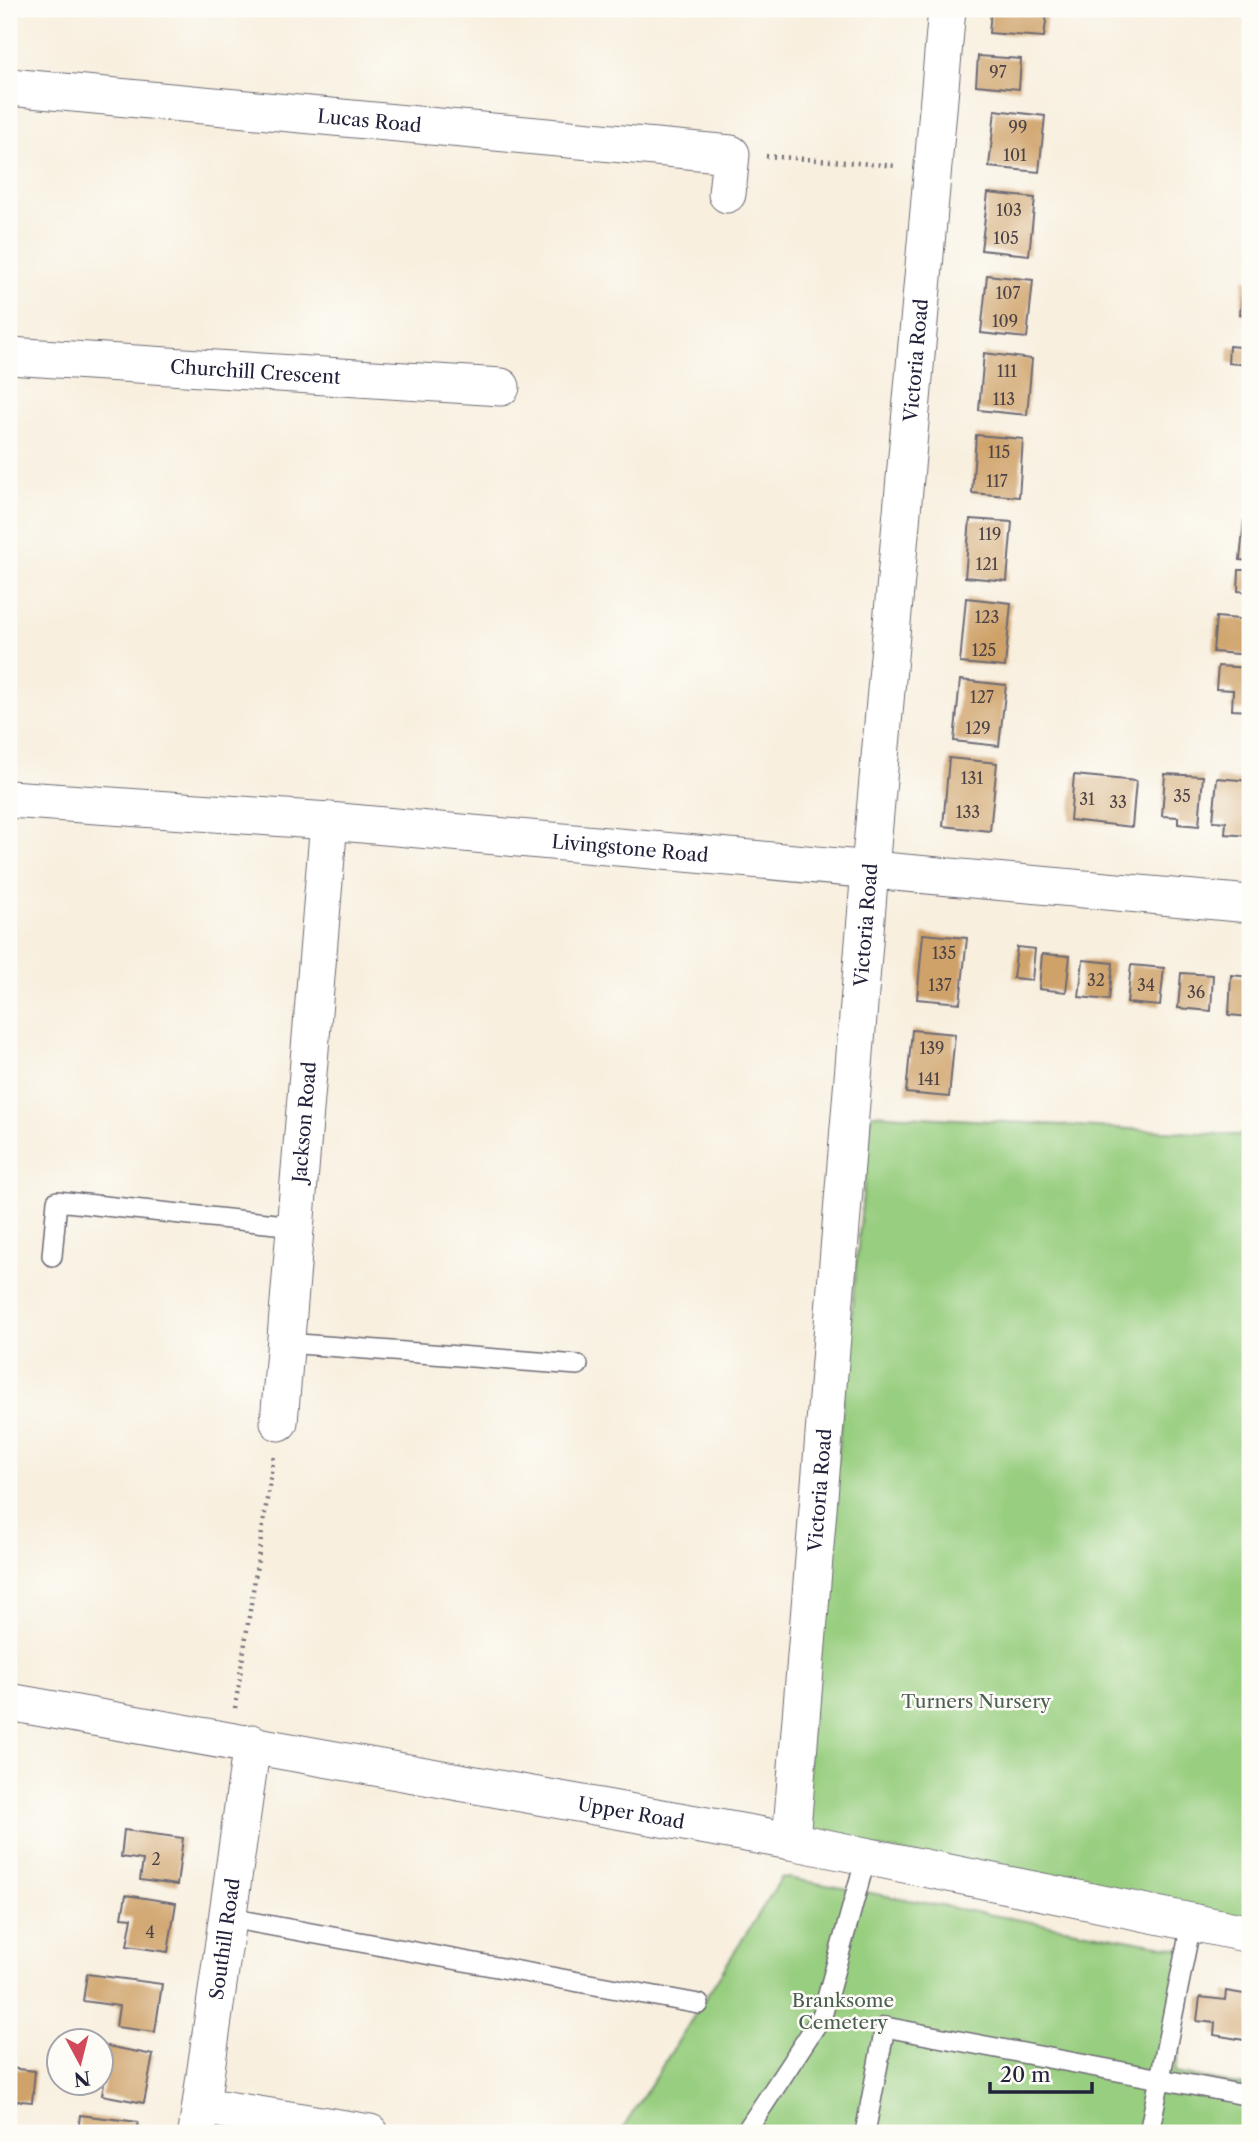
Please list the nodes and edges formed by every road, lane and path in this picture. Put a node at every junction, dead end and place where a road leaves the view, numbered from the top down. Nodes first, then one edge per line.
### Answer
1 (947, 9) edge
2 (9, 87) edge
3 (730, 154) junction
4 (933, 169) junction
5 (727, 194) dead end
6 (9, 356) edge
7 (500, 387) dead end
8 (9, 799) edge
9 (329, 821) junction
10 (870, 869) junction
11 (1250, 904) edge
12 (295, 1226) junction
13 (52, 1256) dead end
14 (286, 1343) junction
15 (578, 1365) dead end
16 (279, 1422) joint
17 (9, 1702) edge
18 (241, 1742) junction
19 (791, 1841) junction
20 (866, 1857) junction
21 (229, 1918) junction
22 (1191, 1924) junction
23 (1250, 1934) edge
24 (699, 2004) dead end
25 (1160, 2080) junction
26 (1250, 2096) edge
27 (200, 2120) edge
28 (370, 2133) edge
29 (745, 2133) edge
30 (865, 2133) edge
31 (1149, 2133) edge

1 - 4 street, Victoria Road
2 - 3 street, Lucas Road
3 - 4 path
3 - 5 street
4 - 10 street, Victoria Road
6 - 7 street, Churchill Crescent
8 - 9 street, Livingstone Road
9 - 10 street, Livingstone Road
9 - 12 street, Jackson Road
10 - 11 street, Livingstone Road
10 - 19 street, Victoria Road
12 - 13 lane
12 - 14 street, Jackson Road
14 - 15 lane
14 - 16 street, Jackson Road
16 - 18 path
17 - 18 street, Upper Road
18 - 19 street, Upper Road
18 - 21 street, Southill Road
19 - 20 street, Upper Road
20 - 22 street, Upper Road
20 - 29 lane
21 - 24 lane
21 - 27 street, Southill Road
22 - 23 street, Upper Road
22 - 25 lane
25 - 26 lane
25 - 30 lane
25 - 31 lane
27 - 28 street

